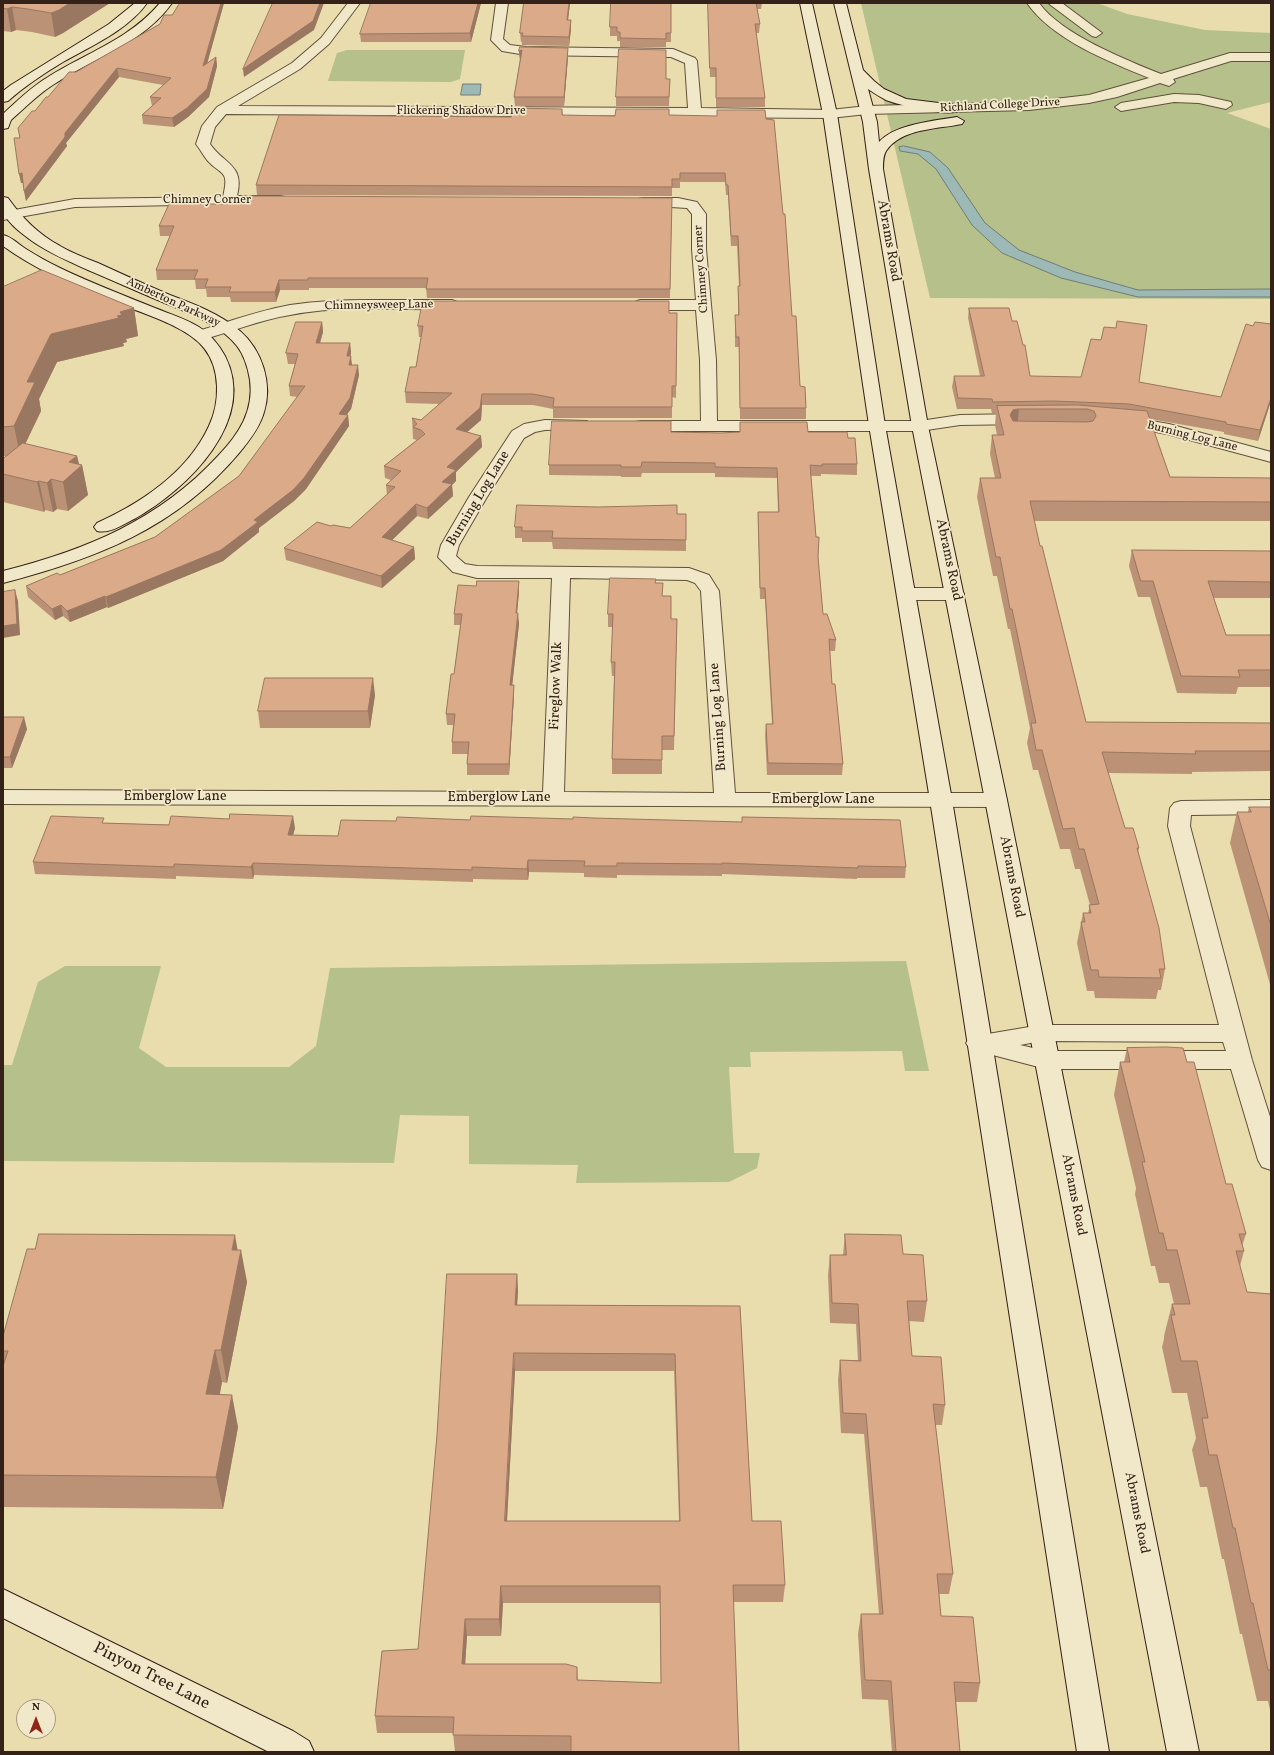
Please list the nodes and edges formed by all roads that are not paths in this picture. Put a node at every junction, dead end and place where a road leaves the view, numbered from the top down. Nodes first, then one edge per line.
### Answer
1 (141, 3) edge
2 (166, 3) edge
3 (354, 3) edge
4 (502, 3) edge
5 (806, 3) edge
6 (840, 3) edge
7 (1033, 3) edge
8 (1054, 3) edge
9 (1105, 38) dead end
10 (1119, 46) dead end
11 (1104, 54) junction
12 (1140, 56) dead end
13 (1268, 58) edge
14 (859, 73) junction
15 (1177, 73) junction
16 (1162, 79) junction
17 (1112, 94) junction
18 (3, 98) edge
19 (1226, 105) dead end
20 (222, 110) junction
21 (695, 112) junction
22 (830, 114) junction
23 (956, 115) junction
24 (868, 116) junction
25 (971, 121) dead end
26 (3, 125) edge
27 (876, 169) junction
28 (229, 200) junction
29 (292, 200) edge
30 (632, 202) edge
31 (5, 211) edge
32 (3, 239) edge
33 (704, 304) junction
34 (469, 305) edge
35 (626, 305) edge
36 (226, 327) junction
37 (201, 335) junction
38 (1043, 418) edge
39 (1104, 420) edge
40 (600, 425) edge
41 (623, 426) edge
42 (709, 426) junction
43 (878, 426) junction
44 (920, 426) junction
45 (1027, 434) edge
46 (1114, 435) edge
47 (1271, 456) edge
48 (1271, 470) edge
49 (3, 561) edge
50 (561, 573) junction
51 (3, 577) edge
52 (906, 594) junction
53 (955, 594) junction
54 (3, 797) edge
55 (553, 798) junction
56 (725, 800) junction
57 (941, 800) junction
58 (996, 800) junction
59 (1271, 807) edge
60 (1041, 1033) junction
61 (1234, 1034) junction
62 (978, 1043) junction
63 (1046, 1060) junction
64 (1240, 1060) junction
65 (1271, 1160) edge
66 (3, 1603) edge
67 (298, 1752) edge
68 (1093, 1752) edge
69 (1183, 1752) edge

1 - 18 street
2 - 26 street
3 - 20 street
4 - 21 street
5 - 22 street
6 - 14 street, Abrams Road
7 - 11 street
8 - 9 street
10 - 11 street
11 - 16 street
11 - 17 street
12 - 15 street
13 - 15 street, Richland College Drive
13 - 15 street
14 - 23 street
14 - 24 street, Abrams Road
15 - 16 street, Richland College Drive
16 - 17 street, Richland College Drive
16 - 19 street
17 - 23 street, Richland College Drive
20 - 21 street, Flickering Shadow Drive
20 - 28 street
21 - 22 street, Flickering Shadow Drive
22 - 24 street, Richland College Drive
22 - 43 street
23 - 24 street, Richland College Drive
23 - 25 street, Richland College Drive
23 - 27 street
24 - 27 street, Abrams Road
27 - 44 street, Abrams Road
28 - 29 street, Chimney Corner
28 - 31 street, Chimney Corner
30 - 33 street, Chimney Corner
31 - 36 street, Amberton Parkway
32 - 37 street, Amberton Parkway
33 - 35 street
33 - 42 street, Chimney Corner
34 - 36 street, Chimneysweep Lane
36 - 37 street, Chimneysweep Lane
36 - 51 street, Amberton Parkway
37 - 49 street, Amberton Parkway
38 - 44 street
39 - 47 street, Burning Log Lane
40 - 50 street, Burning Log Lane
41 - 42 street
42 - 43 street
43 - 44 street
43 - 52 street
44 - 45 street
44 - 53 street, Abrams Road
46 - 48 street, Burning Log Lane
50 - 55 street, Fireglow Walk
50 - 56 street, Burning Log Lane
52 - 53 street
52 - 57 street
53 - 58 street, Abrams Road
54 - 55 street, Emberglow Lane
55 - 56 street, Emberglow Lane
56 - 57 street, Emberglow Lane
57 - 58 street, Emberglow Lane
57 - 62 street
58 - 60 street, Abrams Road
59 - 61 street
60 - 61 street
60 - 62 street
60 - 63 street, Abrams Road
61 - 64 street
62 - 63 street
62 - 68 street
63 - 64 street
63 - 69 street, Abrams Road
64 - 65 street
66 - 67 street, Pinyon Tree Lane

